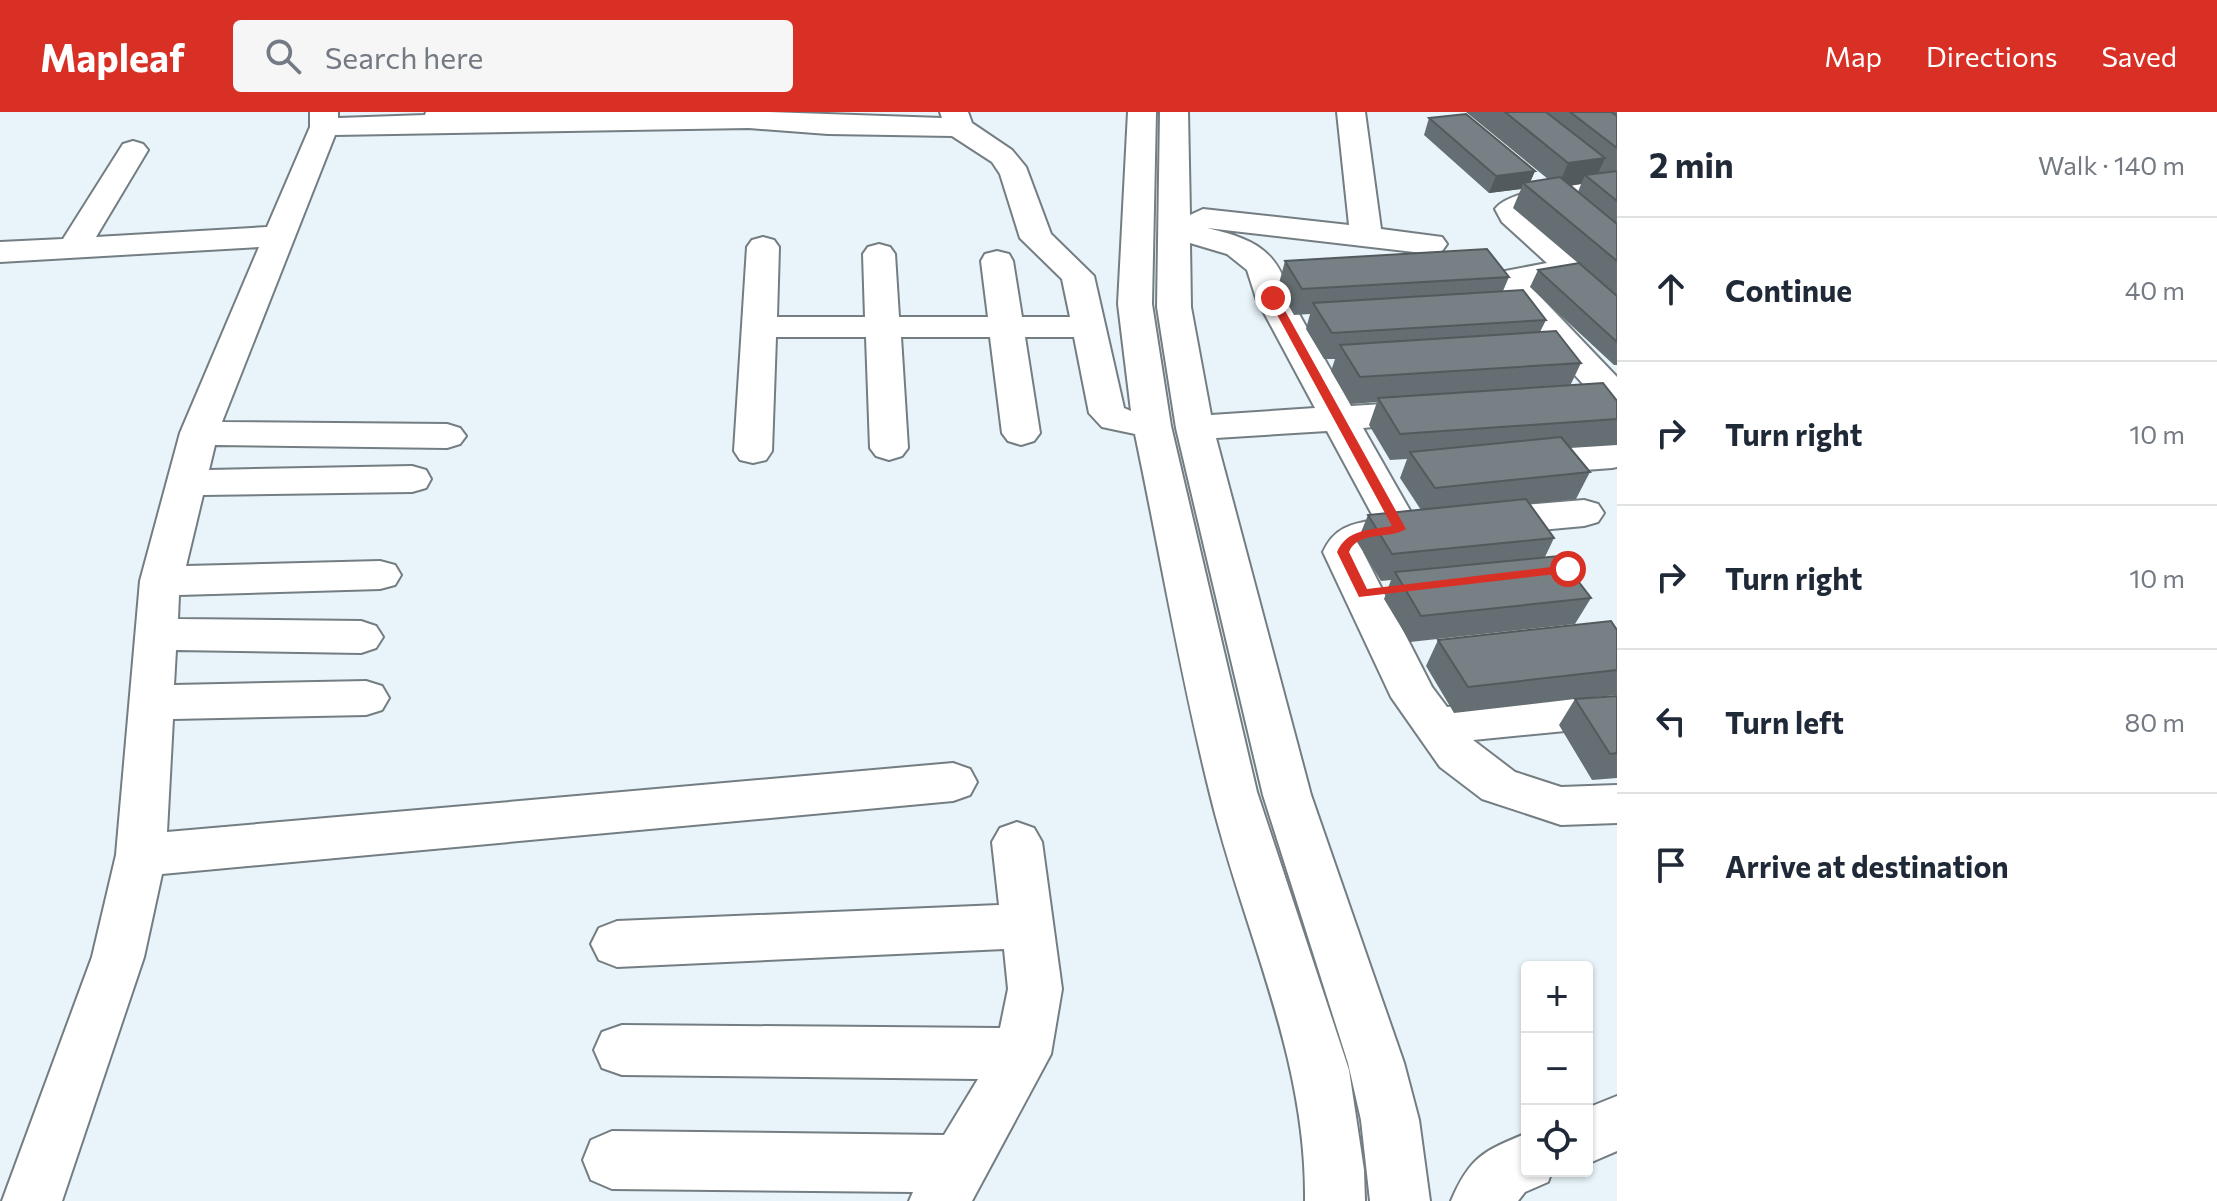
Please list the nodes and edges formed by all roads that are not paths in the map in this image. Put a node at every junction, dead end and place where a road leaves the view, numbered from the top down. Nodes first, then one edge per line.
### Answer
1 (1142, 112) edge
2 (1174, 112) edge
3 (1351, 112) edge
4 (547, 116) edge
5 (647, 116) edge
6 (749, 116) edge
7 (438, 118) edge
8 (324, 119) edge
9 (956, 119) edge
10 (133, 150) dead end
11 (1527, 169) edge
12 (1610, 184) edge
13 (1562, 198) junction
14 (1174, 222) junction
15 (1595, 225) edge
16 (278, 236) junction
17 (1366, 237) junction
18 (763, 247) dead end
19 (73, 248) junction
20 (0, 252) edge
21 (879, 254) dead end
22 (997, 261) dead end
23 (1425, 263) edge
24 (1573, 269) junction
25 (1534, 309) junction
26 (1617, 309) edge
27 (1488, 311) edge
28 (759, 327) junction
29 (883, 327) junction
30 (1007, 327) junction
31 (1090, 327) junction
32 (1569, 347) junction
33 (1524, 351) edge
34 (1617, 400) edge
35 (1571, 403) edge
36 (1464, 410) edge
37 (1341, 418) junction
38 (1174, 427) junction
39 (199, 433) junction
40 (1021, 433) dead end
41 (447, 436) dead end
42 (889, 448) dead end
43 (753, 451) dead end
44 (1612, 456) dead end
45 (1477, 467) edge
46 (412, 479) dead end
47 (186, 483) junction
48 (1584, 513) dead end
49 (1400, 529) junction
50 (380, 575) dead end
51 (161, 581) junction
52 (1411, 588) edge
53 (1363, 594) junction
54 (155, 634) junction
55 (361, 637) dead end
56 (1439, 650) edge
57 (1393, 654) junction
58 (366, 698) dead end
59 (151, 702) junction
60 (1617, 709) edge
61 (1434, 726) junction
62 (953, 782) dead end
63 (1617, 804) edge
64 (1017, 842) dead end
65 (141, 855) junction
66 (1029, 926) junction
67 (617, 944) dead end
68 (622, 1050) dead end
69 (1023, 1054) junction
70 (1617, 1123) edge
71 (1593, 1133) edge
72 (612, 1160) dead end
73 (1521, 1165) edge
74 (950, 1182) edge
75 (32, 1201) edge
76 (1335, 1201) edge
77 (1400, 1201) edge
78 (1481, 1201) edge

1 - 38 street
2 - 14 street
3 - 17 street
4 - 5 street
4 - 7 street
5 - 6 street
6 - 9 street
7 - 8 street
8 - 16 street
9 - 31 street
10 - 19 street
11 - 13 street
12 - 13 street
13 - 15 street
13 - 24 street
14 - 17 street
14 - 37 street
14 - 38 street
16 - 19 street
16 - 39 street
17 - 23 street
18 - 28 street
19 - 20 street
21 - 29 street
22 - 30 street
24 - 25 street
24 - 26 street
25 - 27 street
25 - 32 street
28 - 29 street
28 - 43 street
29 - 30 street
29 - 42 street
30 - 31 street
30 - 40 street
31 - 38 street
32 - 33 street
32 - 34 street
34 - 35 street
36 - 37 street
37 - 38 street
37 - 49 street
38 - 76 street
38 - 77 street
39 - 41 street
39 - 47 street
44 - 45 street
46 - 47 street
47 - 51 street
48 - 49 street
49 - 53 street
50 - 51 street
51 - 54 street
52 - 53 street
53 - 57 street
54 - 55 street
54 - 59 street
56 - 57 street
57 - 61 street
58 - 59 street
59 - 65 street
60 - 61 street
61 - 63 street
62 - 65 street
64 - 66 street
65 - 75 street
66 - 67 street
66 - 69 street
68 - 69 street
69 - 74 street
70 - 71 street
72 - 74 street
73 - 78 street

